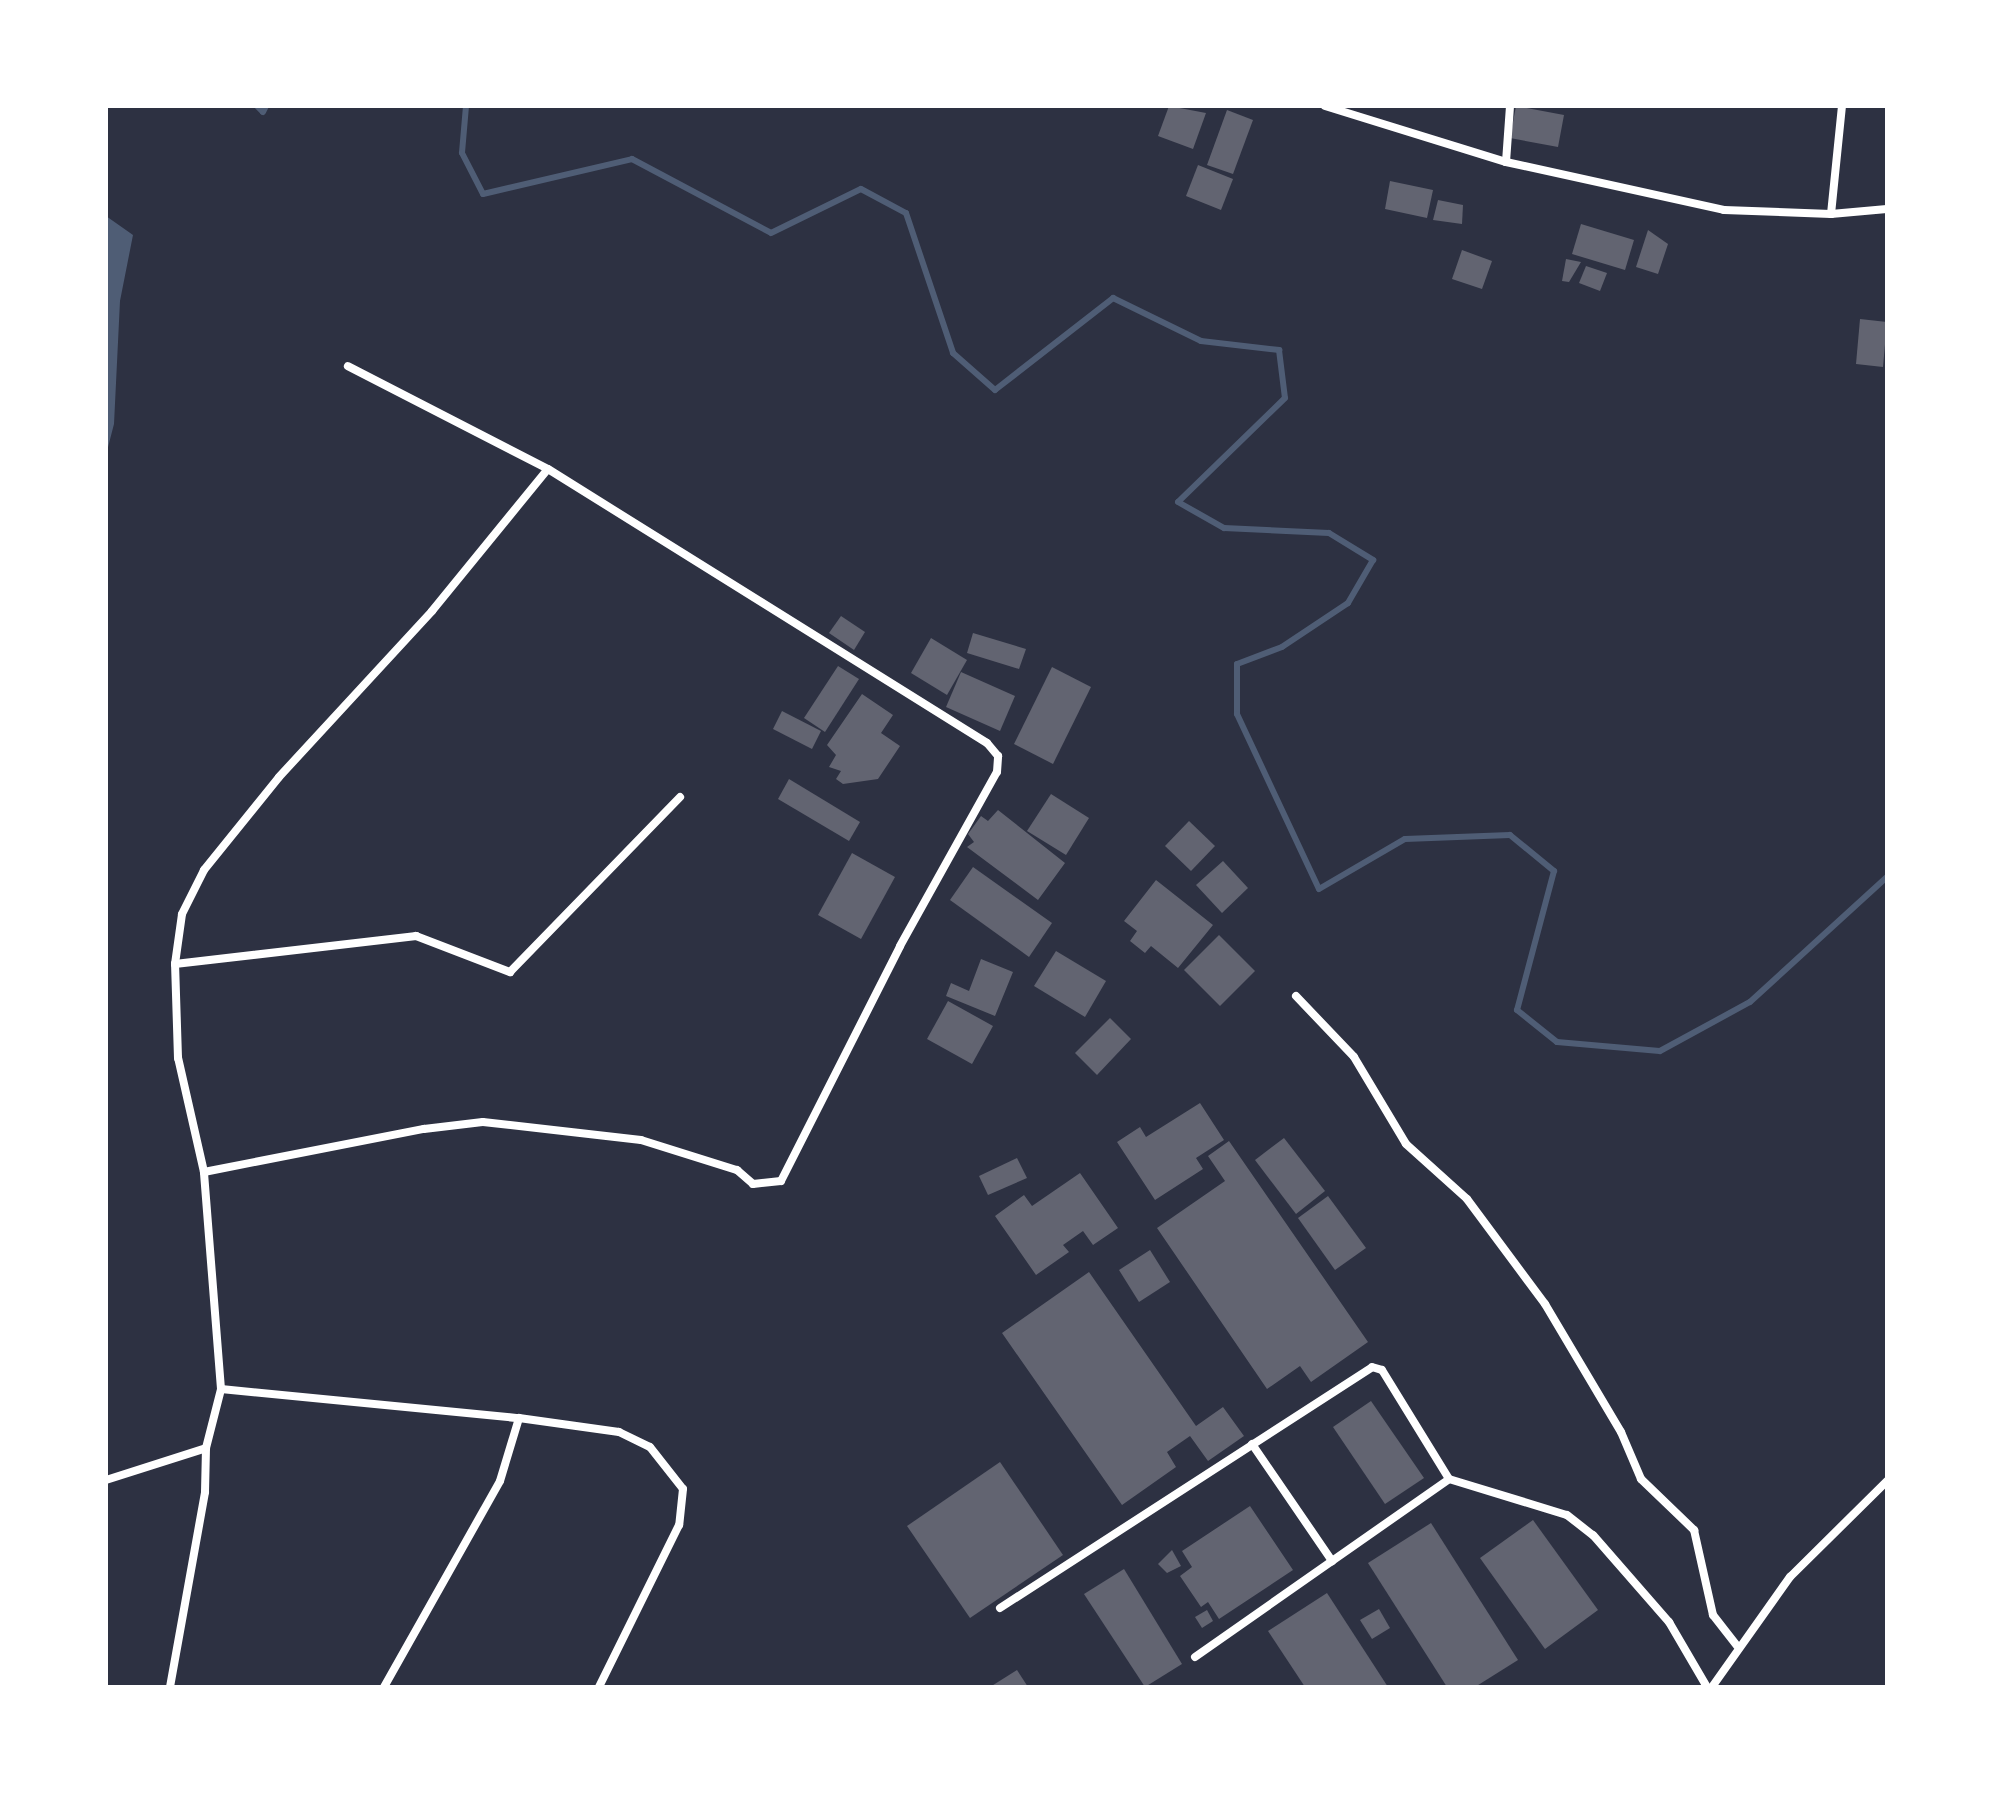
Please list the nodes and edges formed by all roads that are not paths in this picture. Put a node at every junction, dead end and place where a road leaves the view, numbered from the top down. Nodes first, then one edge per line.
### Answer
1 (1325, 106) edge
2 (1510, 106) edge
3 (1842, 106) edge
4 (1506, 162) junction
5 (1887, 209) edge
6 (1831, 214) junction
7 (348, 366) dead end
8 (548, 469) junction
9 (680, 797) dead end
10 (175, 964) junction
11 (1296, 996) dead end
12 (204, 1172) junction
13 (221, 1389) junction
14 (519, 1418) junction
15 (1252, 1444) junction
16 (206, 1448) junction
17 (1449, 1479) junction
18 (106, 1480) edge
19 (1887, 1481) edge
20 (1332, 1561) junction
21 (1000, 1608) dead end
22 (1737, 1646) junction
23 (1195, 1657) dead end
24 (170, 1687) edge
25 (384, 1687) edge
26 (599, 1687) edge
27 (1709, 1687) edge

1 - 4 street
2 - 4 street
3 - 6 street
4 - 6 street
5 - 6 street
7 - 8 street
8 - 10 street
8 - 12 street
9 - 10 street
10 - 12 street
11 - 22 street
12 - 13 street
13 - 14 street
13 - 16 street
14 - 25 street
14 - 26 street
15 - 17 street
15 - 20 street
15 - 21 street
16 - 18 street
16 - 24 street
17 - 20 street
17 - 27 street
19 - 22 street
20 - 23 street
22 - 27 street

